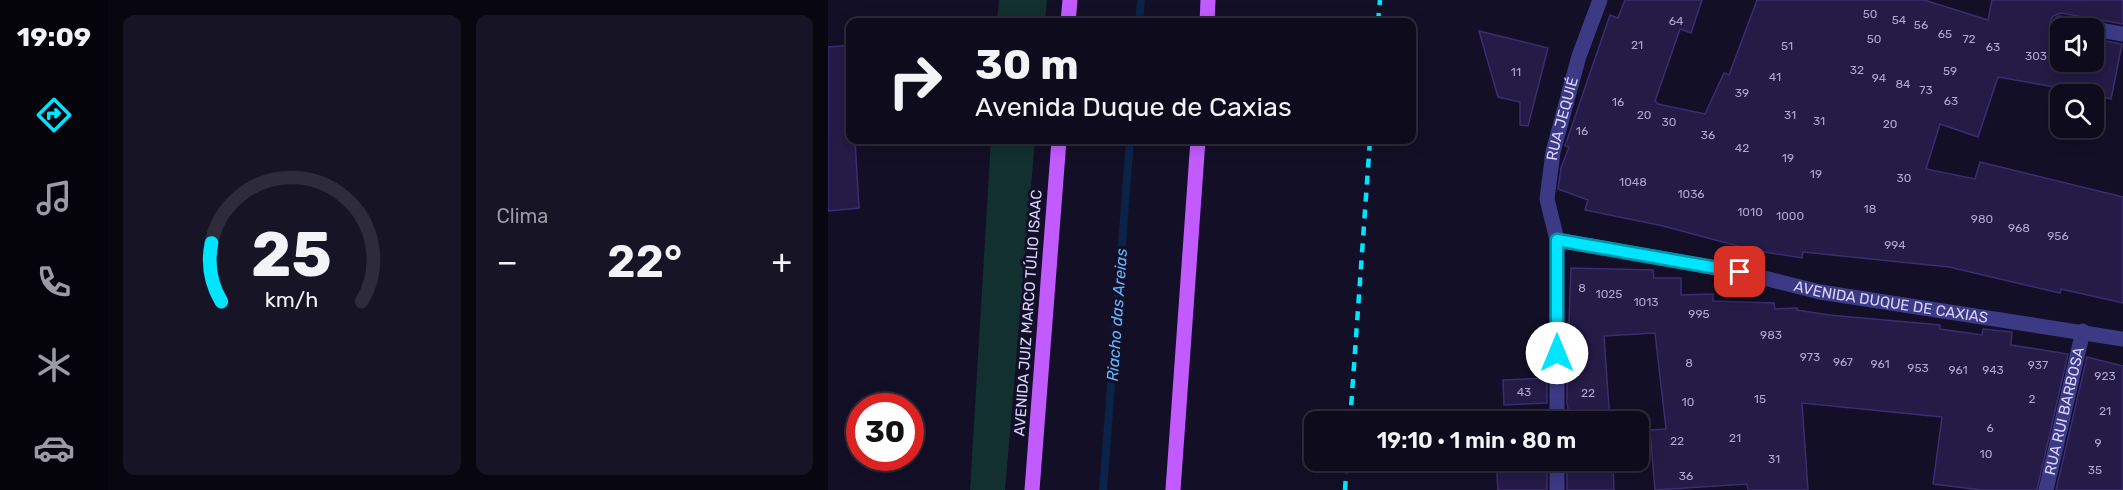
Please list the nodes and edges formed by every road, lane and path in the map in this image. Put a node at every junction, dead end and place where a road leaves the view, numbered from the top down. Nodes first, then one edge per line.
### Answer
1 (1070, 0) edge
2 (1208, 0) edge
3 (1600, 0) edge
4 (1068, 18) edge
5 (1207, 18) edge
6 (2104, 31) edge
7 (2123, 34) edge
8 (1059, 144) edge
9 (1198, 144) edge
10 (1557, 240) junction
11 (2083, 331) junction
12 (2123, 339) edge
13 (1557, 411) edge
14 (1557, 471) edge
15 (1032, 490) edge
16 (1173, 490) edge
17 (1557, 490) edge
18 (2046, 490) edge

1 - 4 main road
2 - 5 main road
3 - 10 street, RUA JEQUIÉ
6 - 7 street
8 - 15 main road, AVENIDA JUIZ MARCO TÚLIO ISAAC
9 - 16 main road
10 - 11 street, AVENIDA DUQUE DE CAXIAS
10 - 13 street, RUA JEQUIÉ
11 - 12 street, AVENIDA DUQUE DE CAXIAS
11 - 18 street, RUA RUI BARBOSA
14 - 17 street

